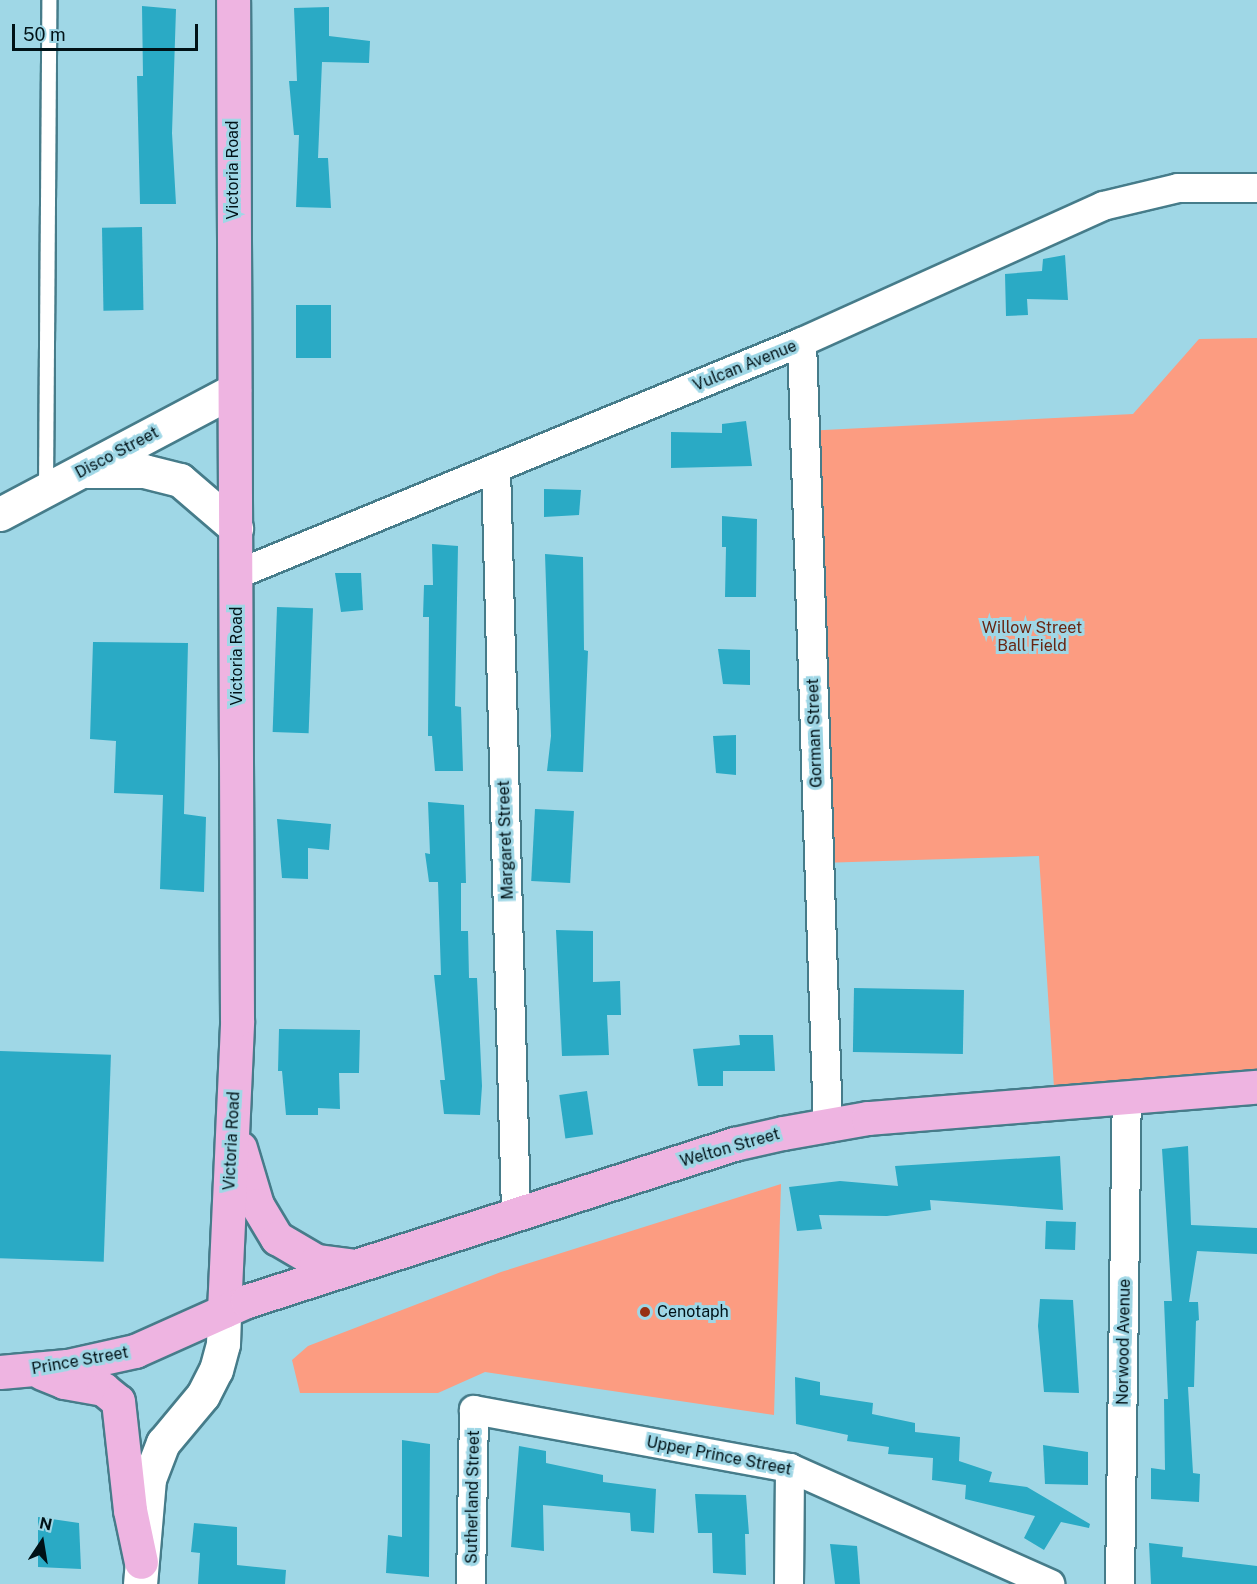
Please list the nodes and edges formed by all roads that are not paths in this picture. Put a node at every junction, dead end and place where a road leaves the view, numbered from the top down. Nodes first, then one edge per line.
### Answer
1 (49, 0) edge
2 (233, 0) edge
3 (1257, 188) edge
4 (802, 342) junction
5 (234, 390) junction
6 (496, 468) junction
7 (82, 471) junction
8 (45, 491) junction
9 (0, 514) edge
10 (236, 528) junction
11 (238, 574) junction
12 (1257, 1086) edge
13 (1127, 1099) junction
14 (233, 1120) junction
15 (828, 1124) junction
16 (516, 1213) junction
17 (362, 1265) junction
18 (224, 1311) junction
19 (35, 1370) junction
20 (0, 1372) edge
21 (474, 1410) joint
22 (790, 1468) junction
23 (141, 1573) edge
24 (1019, 1577) edge
25 (471, 1584) edge
26 (789, 1584) edge
27 (1050, 1584) edge
28 (1120, 1584) edge

1 - 8 lane
2 - 5 main road, Victoria Road
3 - 4 street, Vulcan Avenue
4 - 6 street, Vulcan Avenue
4 - 15 street, Gorman Street
5 - 7 street, Disco Street
5 - 10 main road, Victoria Road
6 - 11 street, Vulcan Avenue
6 - 16 street, Margaret Street
7 - 8 street, Disco Street
7 - 10 street
8 - 9 street, Disco Street
10 - 11 main road, Victoria Road
11 - 14 main road, Victoria Road
12 - 13 main road, Welton Street
13 - 15 main road, Welton Street
13 - 28 street, Norwood Avenue
14 - 17 main road
14 - 18 main road, Victoria Road
15 - 16 main road, Welton Street
16 - 17 main road, Welton Street
17 - 18 main road, Welton Street
18 - 19 main road, Prince Street
18 - 23 street
19 - 20 main road, Prince Street
19 - 23 main road
21 - 22 street, Upper Prince Street
21 - 25 street, Sutherland Street
22 - 24 street, Upper Prince Street
22 - 26 street
24 - 27 street, Upper Prince Street

